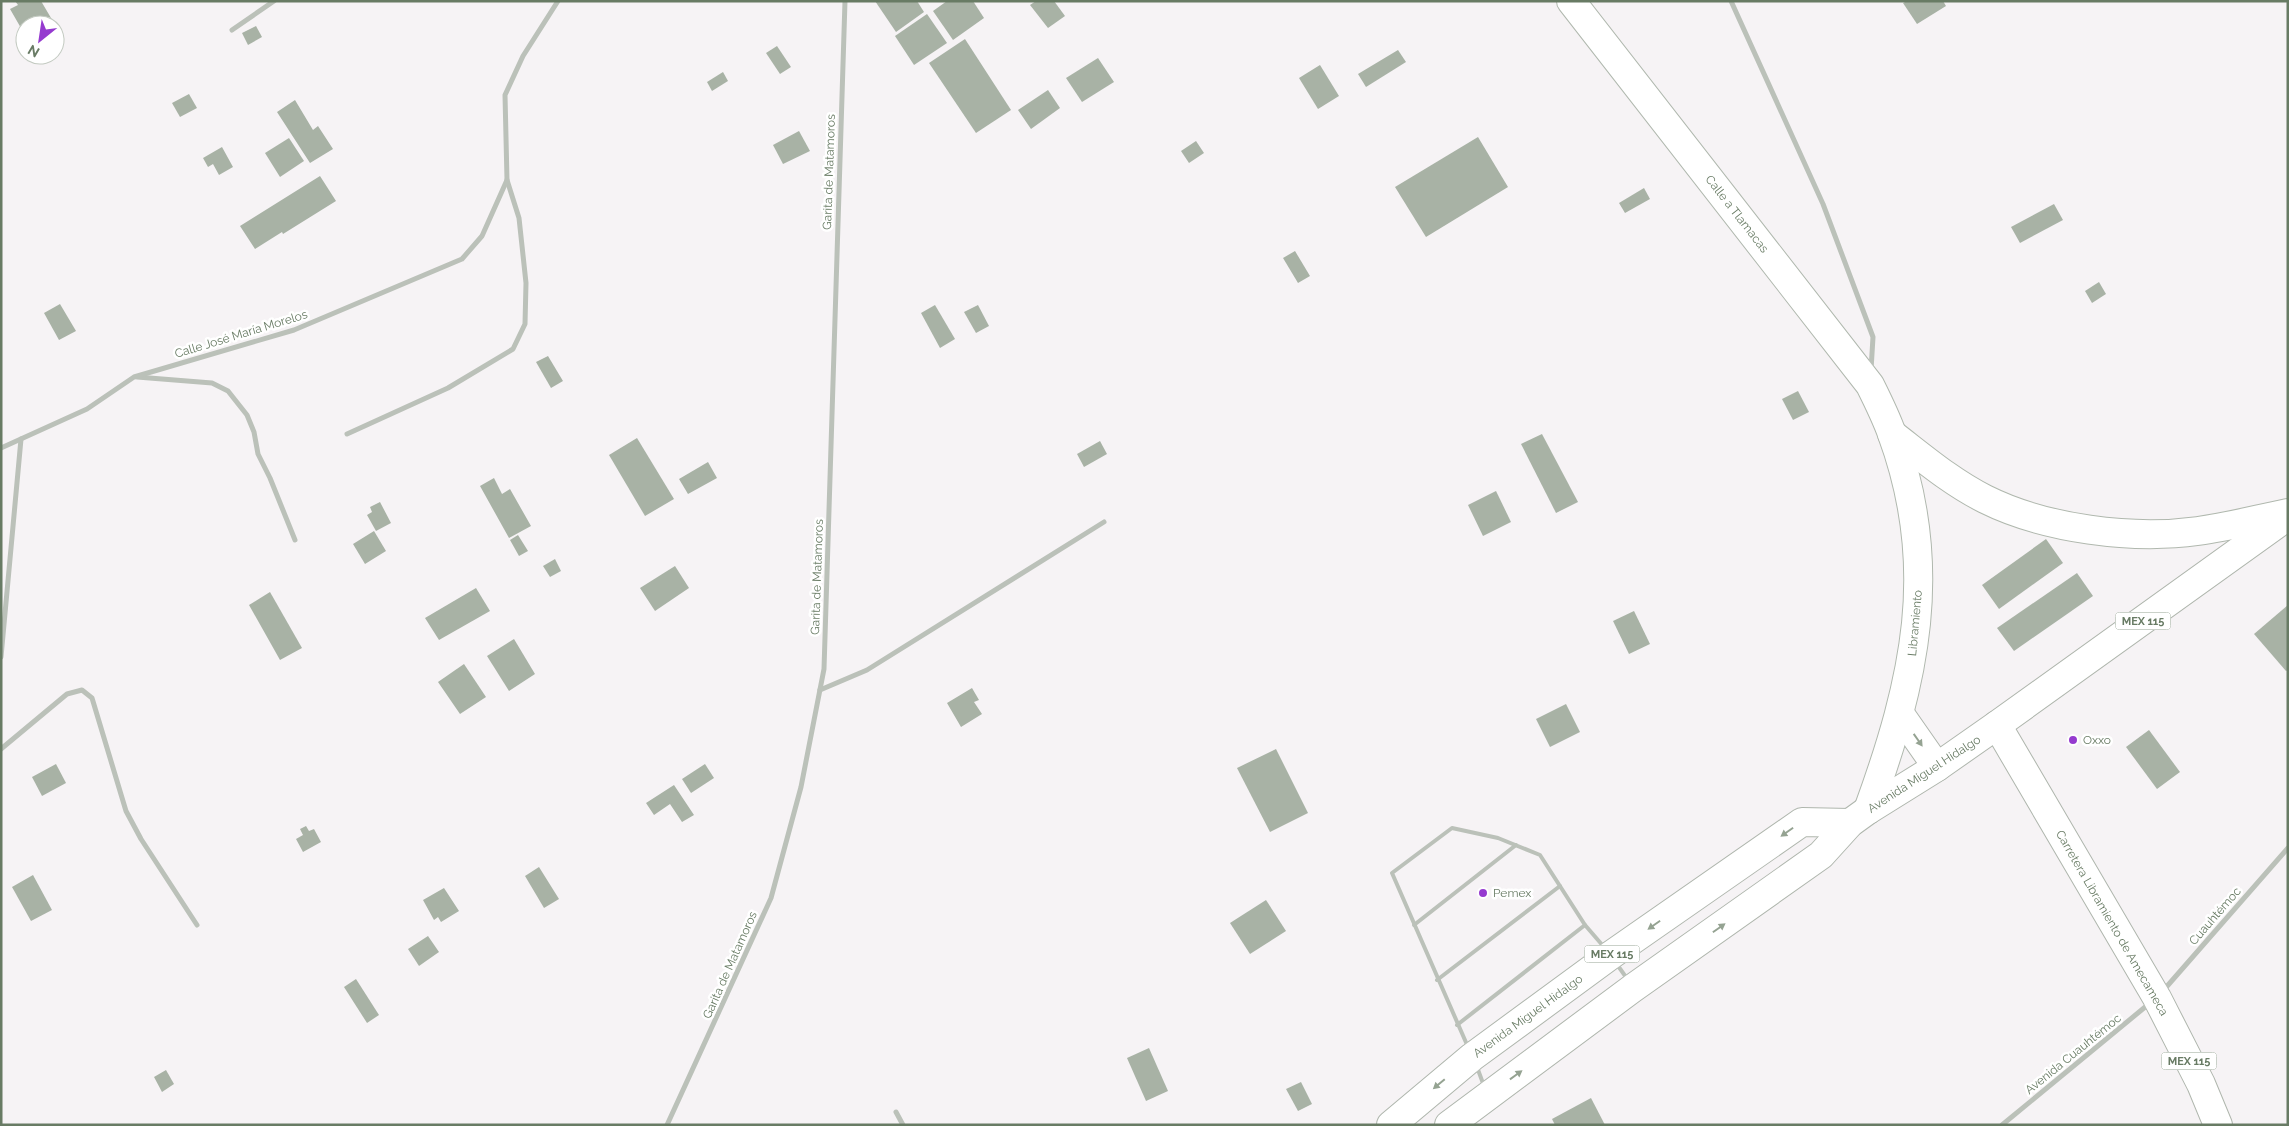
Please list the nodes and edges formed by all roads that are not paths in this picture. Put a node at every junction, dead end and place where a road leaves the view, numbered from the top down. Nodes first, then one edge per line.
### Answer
1 (274, 1) edge
2 (558, 1) edge
3 (845, 1) edge
4 (1571, 1) edge
5 (1731, 1) edge
6 (232, 30) dead end
7 (507, 180) junction
8 (134, 377) junction
9 (1870, 386) junction
10 (346, 434) dead end
11 (1892, 434) junction
12 (21, 438) junction
13 (1, 448) edge
14 (2288, 514) edge
15 (1104, 522) dead end
16 (295, 540) dead end
17 (1, 657) edge
18 (820, 690) junction
19 (1900, 714) junction
20 (1997, 726) junction
21 (1, 749) edge
22 (1937, 767) junction
23 (1859, 816) junction
24 (1516, 845) junction
25 (2288, 848) edge
26 (1560, 886) junction
27 (197, 925) dead end
28 (1414, 925) junction
29 (1585, 925) junction
30 (1611, 955) junction
31 (1437, 980) junction
32 (1633, 988) junction
33 (2157, 998) junction
34 (1457, 1025) junction
35 (1472, 1057) junction
36 (1488, 1095) junction
37 (896, 1112) dead end
38 (667, 1125) edge
39 (903, 1125) edge
40 (1391, 1125) edge
41 (1449, 1125) edge
42 (2002, 1125) edge
43 (2218, 1125) edge

1 - 6 street
2 - 7 street
3 - 18 street, Garita de Matamoros
4 - 9 main road, Calle a Tlamacas / MEX 115
5 - 9 street
7 - 8 street, Calle José María Morelos
7 - 10 street
8 - 12 street, Calle José María Morelos
8 - 16 street
9 - 11 main road, Calle a Tlamacas / MEX 115
11 - 14 main road, MEX 115
11 - 19 main road, Libramiento / MEX 115
12 - 13 street, Calle José María Morelos
12 - 17 street
14 - 20 main road, MEX 115
15 - 18 street
18 - 38 street, Garita de Matamoros
19 -> 22 main road
19 - 23 main road, Libramiento / MEX 115
20 - 22 main road, Avenida Miguel Hidalgo / MEX 115
20 - 33 main road, Carretera Libramiento de Amecameca / MEX 115
21 - 27 street
22 - 23 main road, Avenida Miguel Hidalgo / MEX 115
23 -> 30 main road, Avenida Miguel Hidalgo / MEX 115
32 -> 23 main road, Avenida Miguel Hidalgo / MEX 115
24 - 26 lane
24 - 28 lane
24 - 28 lane
25 - 33 street, Cuauhtémoc
26 - 29 lane
26 - 31 lane
28 - 31 lane
29 - 30 lane
29 - 34 lane
30 - 32 lane
30 - 35 main road, Avenida Miguel Hidalgo / MEX 115
31 - 34 lane
36 -> 32 main road, Avenida Miguel Hidalgo / MEX 115
33 - 42 street, Avenida Cuauhtémoc
33 - 43 main road, Carretera Libramiento de Amecameca / MEX 115
34 - 35 lane
35 - 36 lane
35 -> 40 main road, Avenida Miguel Hidalgo / MEX 115
36 - 41 main road, Avenida Miguel Hidalgo / MEX 115
37 - 39 street

